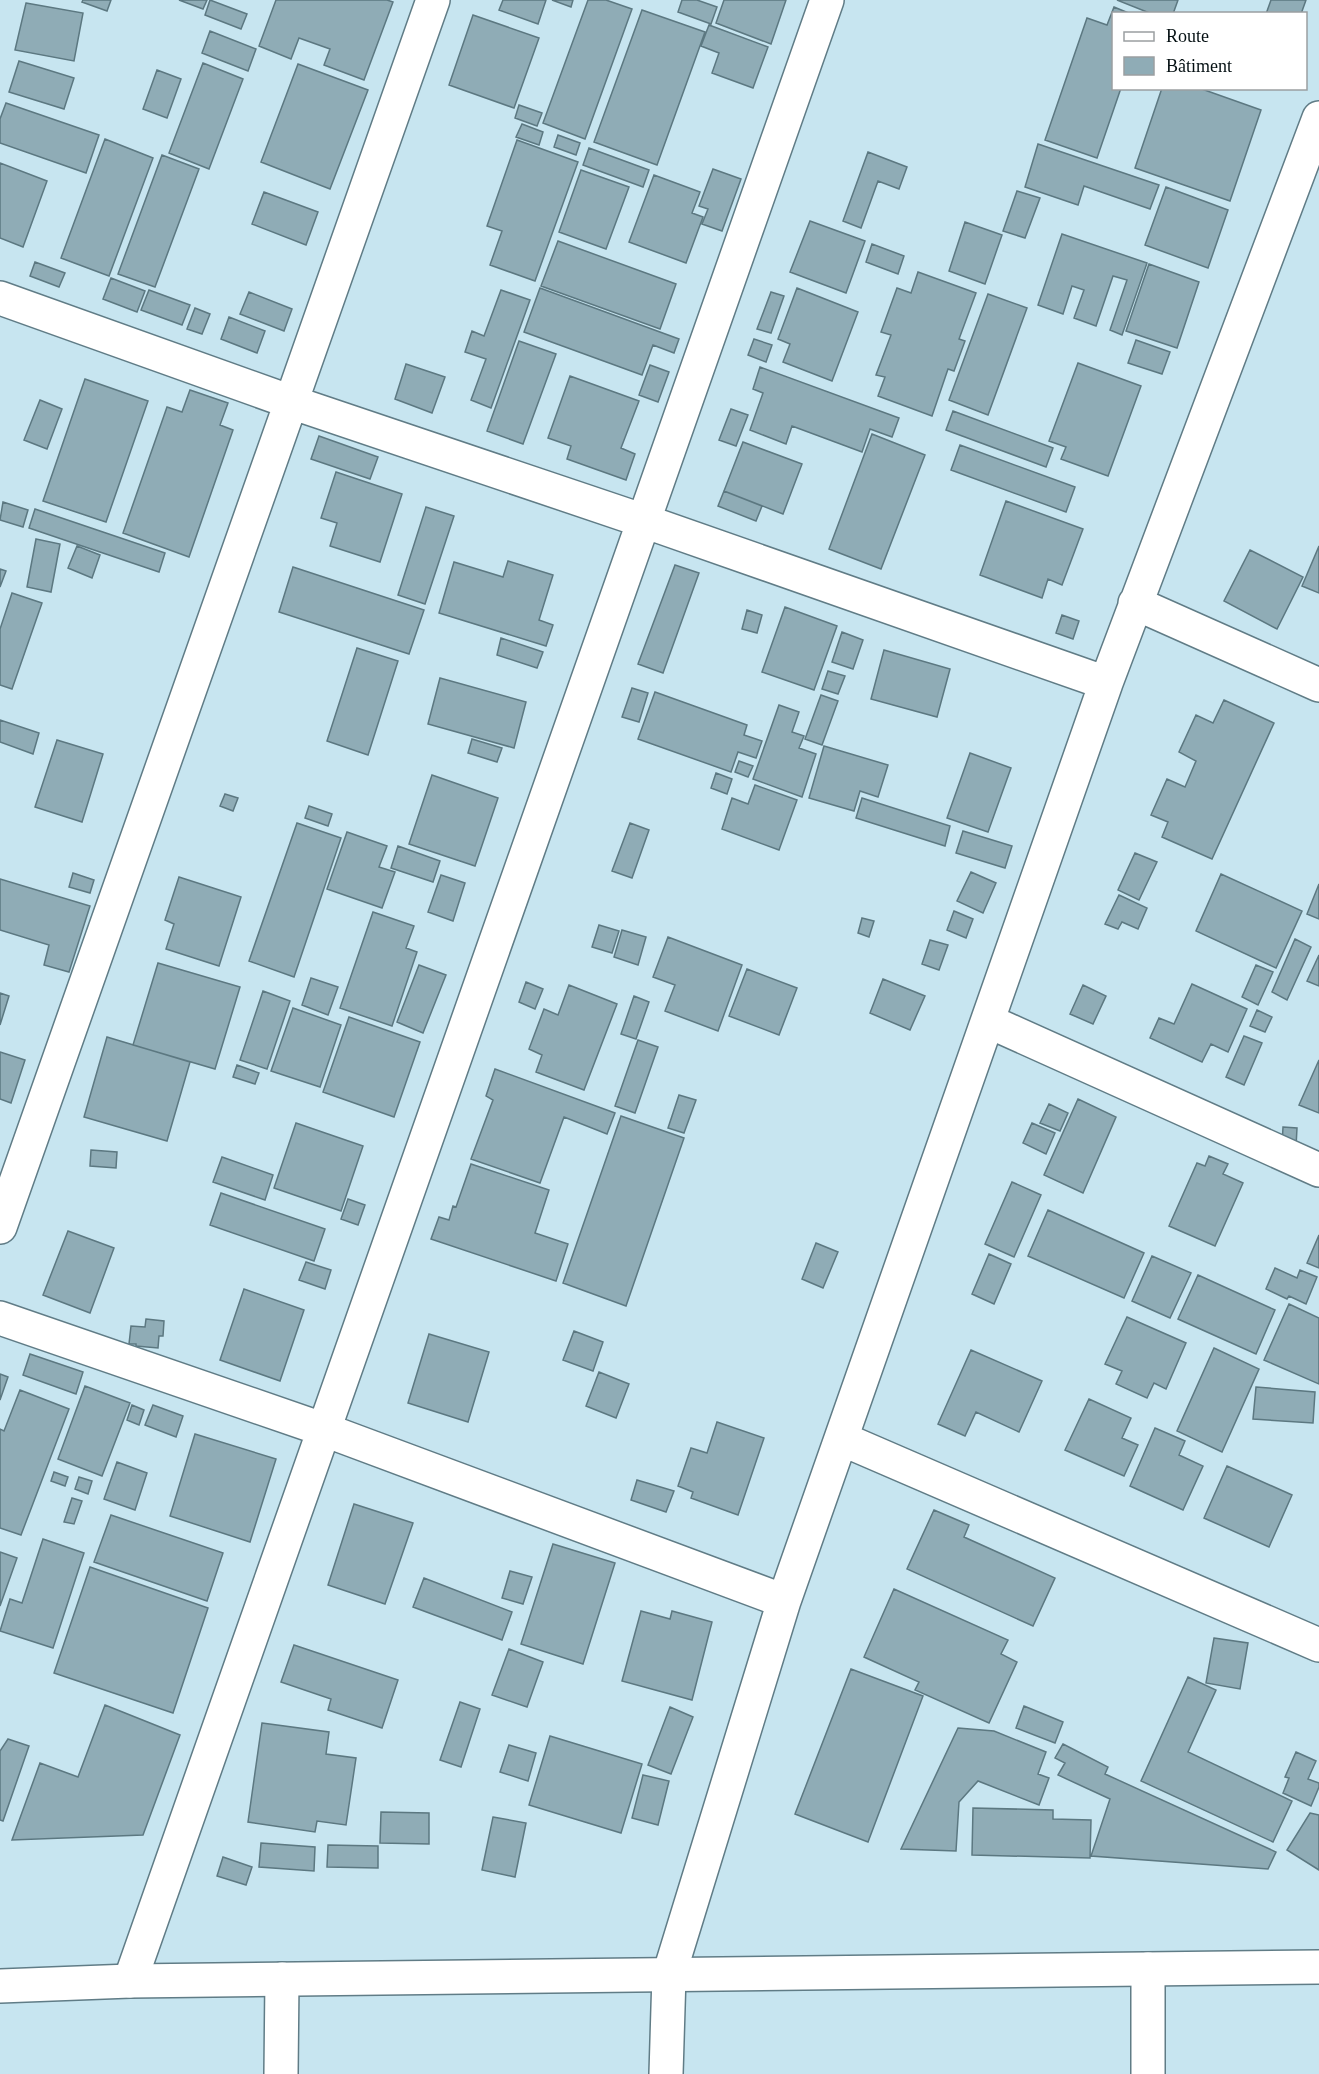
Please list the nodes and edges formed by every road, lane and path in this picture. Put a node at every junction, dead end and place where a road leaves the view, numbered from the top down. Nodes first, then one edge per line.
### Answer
1 (433, 0) edge
2 (827, 0) edge
3 (1319, 118) edge
4 (0, 298) edge
5 (291, 402) junction
6 (644, 521) junction
7 (1136, 603) junction
8 (1106, 683) junction
9 (1319, 685) edge
10 (988, 1021) junction
11 (1319, 1170) edge
12 (0, 1227) edge
13 (0, 1318) edge
14 (325, 1430) junction
15 (842, 1439) junction
16 (784, 1601) junction
17 (1319, 1645) edge
18 (1319, 1967) edge
19 (1148, 1969) junction
20 (669, 1975) junction
21 (282, 1979) junction
22 (130, 1982) junction
23 (0, 1986) edge
24 (281, 2074) edge
25 (666, 2074) edge
26 (1148, 2074) edge

1 - 5 street
2 - 6 street
3 - 7 street
4 - 5 street
5 - 6 street
5 - 12 street
6 - 8 street
6 - 14 street
7 - 8 street
7 - 9 street
8 - 10 street
10 - 11 street
10 - 15 street
13 - 14 street
14 - 16 street
14 - 22 street
15 - 16 street
15 - 17 street
16 - 20 street
18 - 19 street
19 - 20 street
19 - 26 street
20 - 21 street
20 - 25 street
21 - 22 street
21 - 24 street
22 - 23 street

